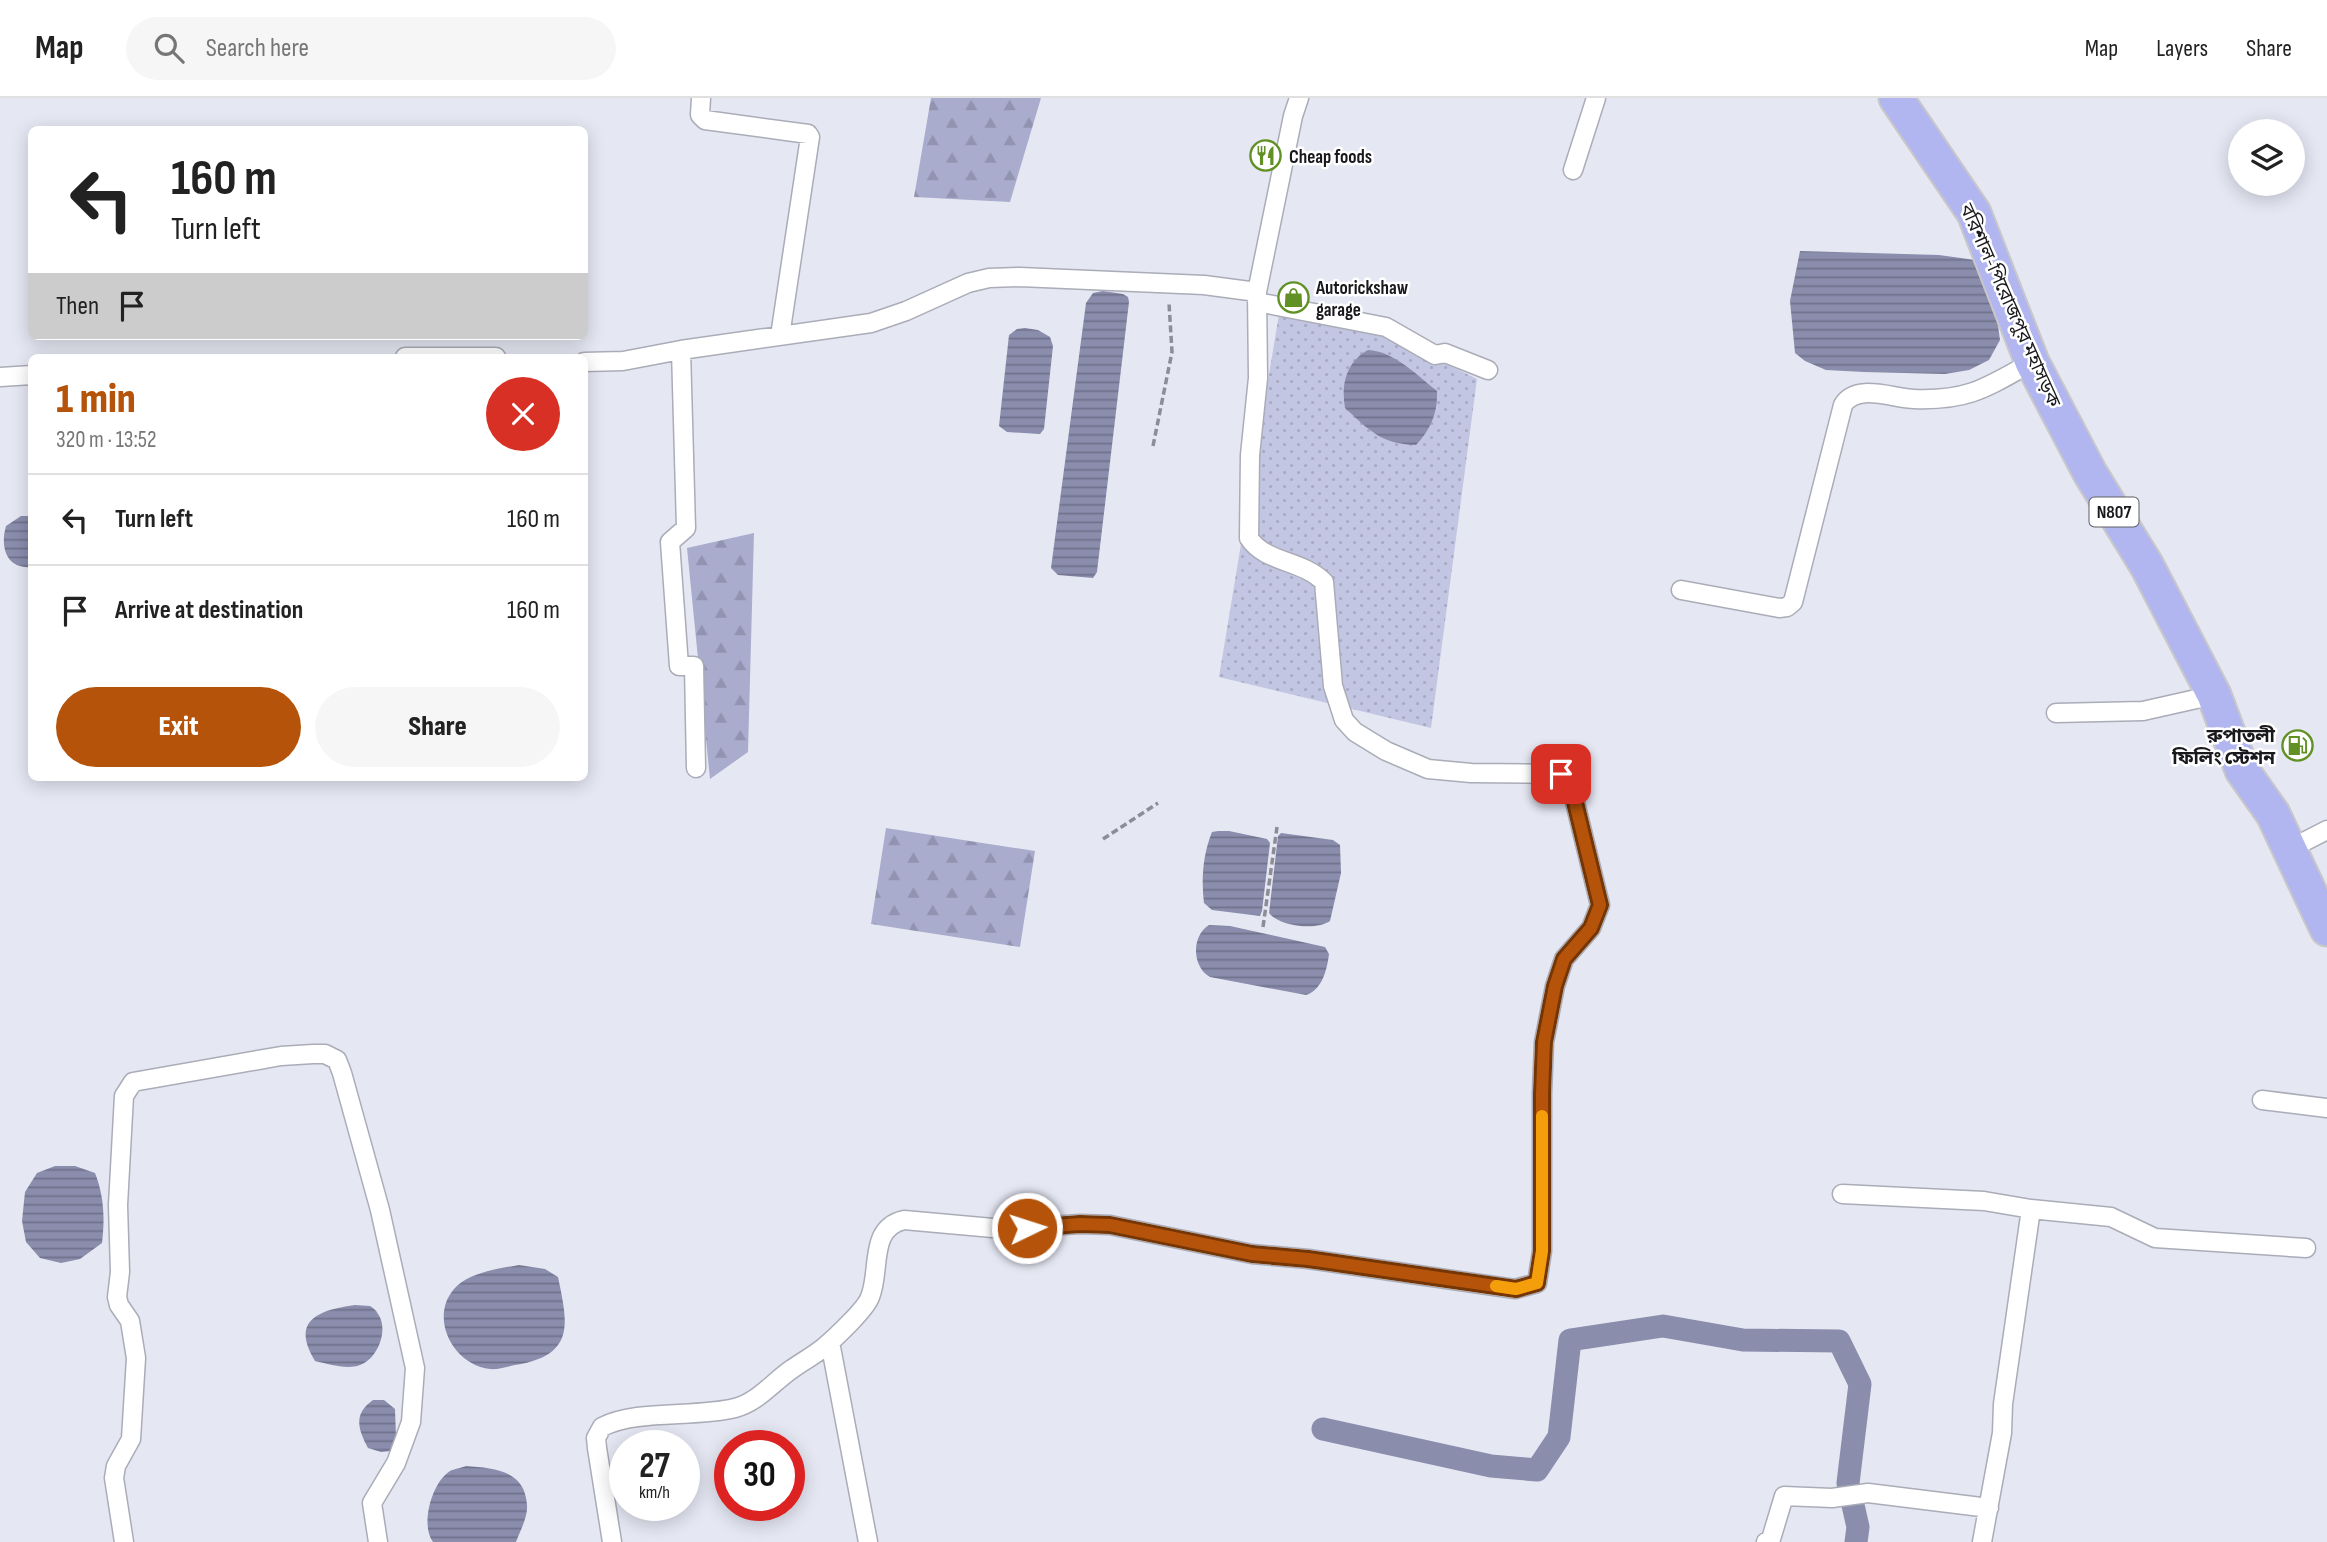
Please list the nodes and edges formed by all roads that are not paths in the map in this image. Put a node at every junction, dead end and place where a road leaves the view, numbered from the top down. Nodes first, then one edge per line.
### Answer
1 (701, 98) edge
2 (1299, 98) edge
3 (1596, 98) edge
4 (1896, 98) edge
5 (1573, 170) dead end
6 (1257, 297) junction
7 (780, 336) junction
8 (681, 350) junction
9 (588, 362) edge
10 (2032, 362) junction
11 (1488, 370) dead end
12 (28, 375) edge
13 (0, 377) edge
14 (1681, 590) dead end
15 (2214, 695) junction
16 (2056, 713) dead end
17 (696, 768) dead end
18 (2327, 830) edge
19 (2288, 850) junction
20 (2327, 929) edge
21 (2262, 1100) dead end
22 (2327, 1108) edge
23 (1842, 1194) dead end
24 (2031, 1209) junction
25 (2306, 1248) dead end
26 (830, 1342) junction
27 (1989, 1508) junction
28 (124, 1542) edge
29 (378, 1542) edge
30 (612, 1542) edge
31 (868, 1542) edge
32 (1766, 1542) edge
33 (1982, 1542) edge

1 - 7 street
2 - 6 street
3 - 5 street
4 - 10 highway, বরিশাল-পিরোজপুর মহাসড়ক / N807
6 - 7 street
6 - 11 street
6 - 26 street
7 - 8 street
8 - 9 street
8 - 17 street
10 - 14 street
10 - 15 highway, বরিশাল-পিরোজপুর মহাসড়ক / N807
12 - 13 street
15 - 16 street
15 - 19 highway, বরিশাল-পিরোজপুর মহাসড়ক / N807
18 - 19 street
19 - 20 highway, বরিশাল-পিরোজপুর মহাসড়ক / N807
21 - 22 street
23 - 24 street
24 - 25 street
24 - 27 street
26 - 30 street
26 - 31 street
27 - 32 street
27 - 33 street
28 - 29 street

